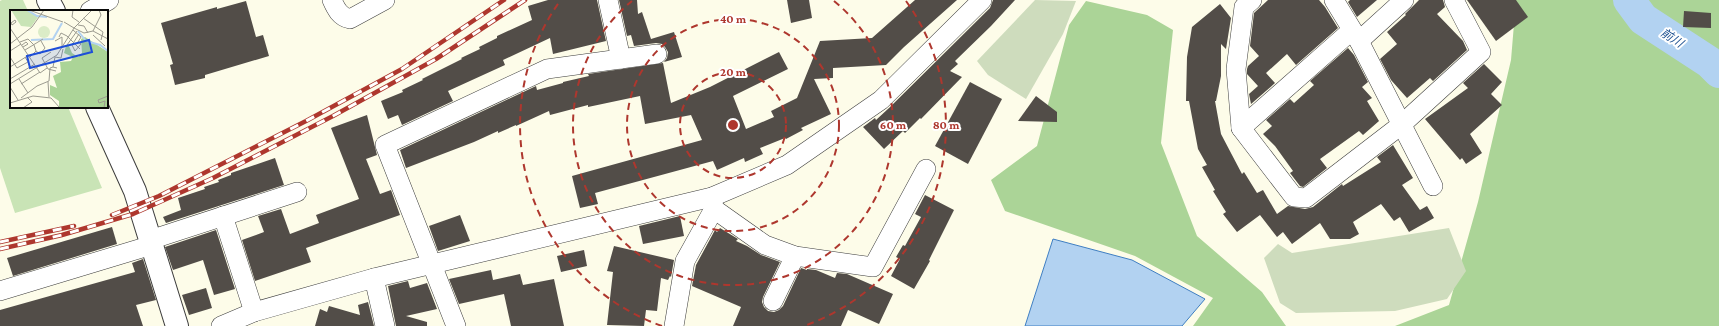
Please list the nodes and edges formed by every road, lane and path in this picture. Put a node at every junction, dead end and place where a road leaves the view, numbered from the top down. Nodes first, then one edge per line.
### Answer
1 (48, 0) edge
2 (109, 0) edge
3 (332, 0) edge
4 (385, 0) edge
5 (608, 0) edge
6 (982, 0) edge
7 (1252, 0) edge
8 (1334, 0) edge
9 (1404, 0) edge
10 (1454, 0) edge
11 (53, 10) edge
12 (92, 10) edge
13 (1355, 36) junction
14 (657, 54) dead end
15 (621, 59) junction
16 (97, 108) edge
17 (1401, 125) junction
18 (1241, 128) junction
19 (926, 169) dead end
20 (1433, 186) dead end
21 (297, 192) dead end
22 (713, 203) junction
23 (222, 216) junction
24 (151, 243) junction
25 (795, 256) junction
26 (431, 264) junction
27 (374, 278) junction
28 (0, 291) edge
29 (773, 301) dead end
30 (254, 312) junction
31 (177, 326) edge
32 (221, 326) edge
33 (385, 326) edge
34 (456, 326) edge
35 (674, 326) edge

1 - 11 street
2 - 12 street
3 - 4 street
5 - 15 street
6 - 22 street
7 - 18 street
8 - 13 street
9 - 13 street
10 - 17 street
13 - 17 street
13 - 18 street
14 - 15 street
15 - 26 street
16 - 24 street
17 - 18 street
17 - 20 street
19 - 25 street
21 - 23 street
22 - 25 street
22 - 26 street
22 - 35 street
23 - 24 street
23 - 30 street
24 - 28 street
24 - 31 street
25 - 29 street
26 - 27 street
26 - 34 street
27 - 30 street
27 - 33 street
30 - 32 street

